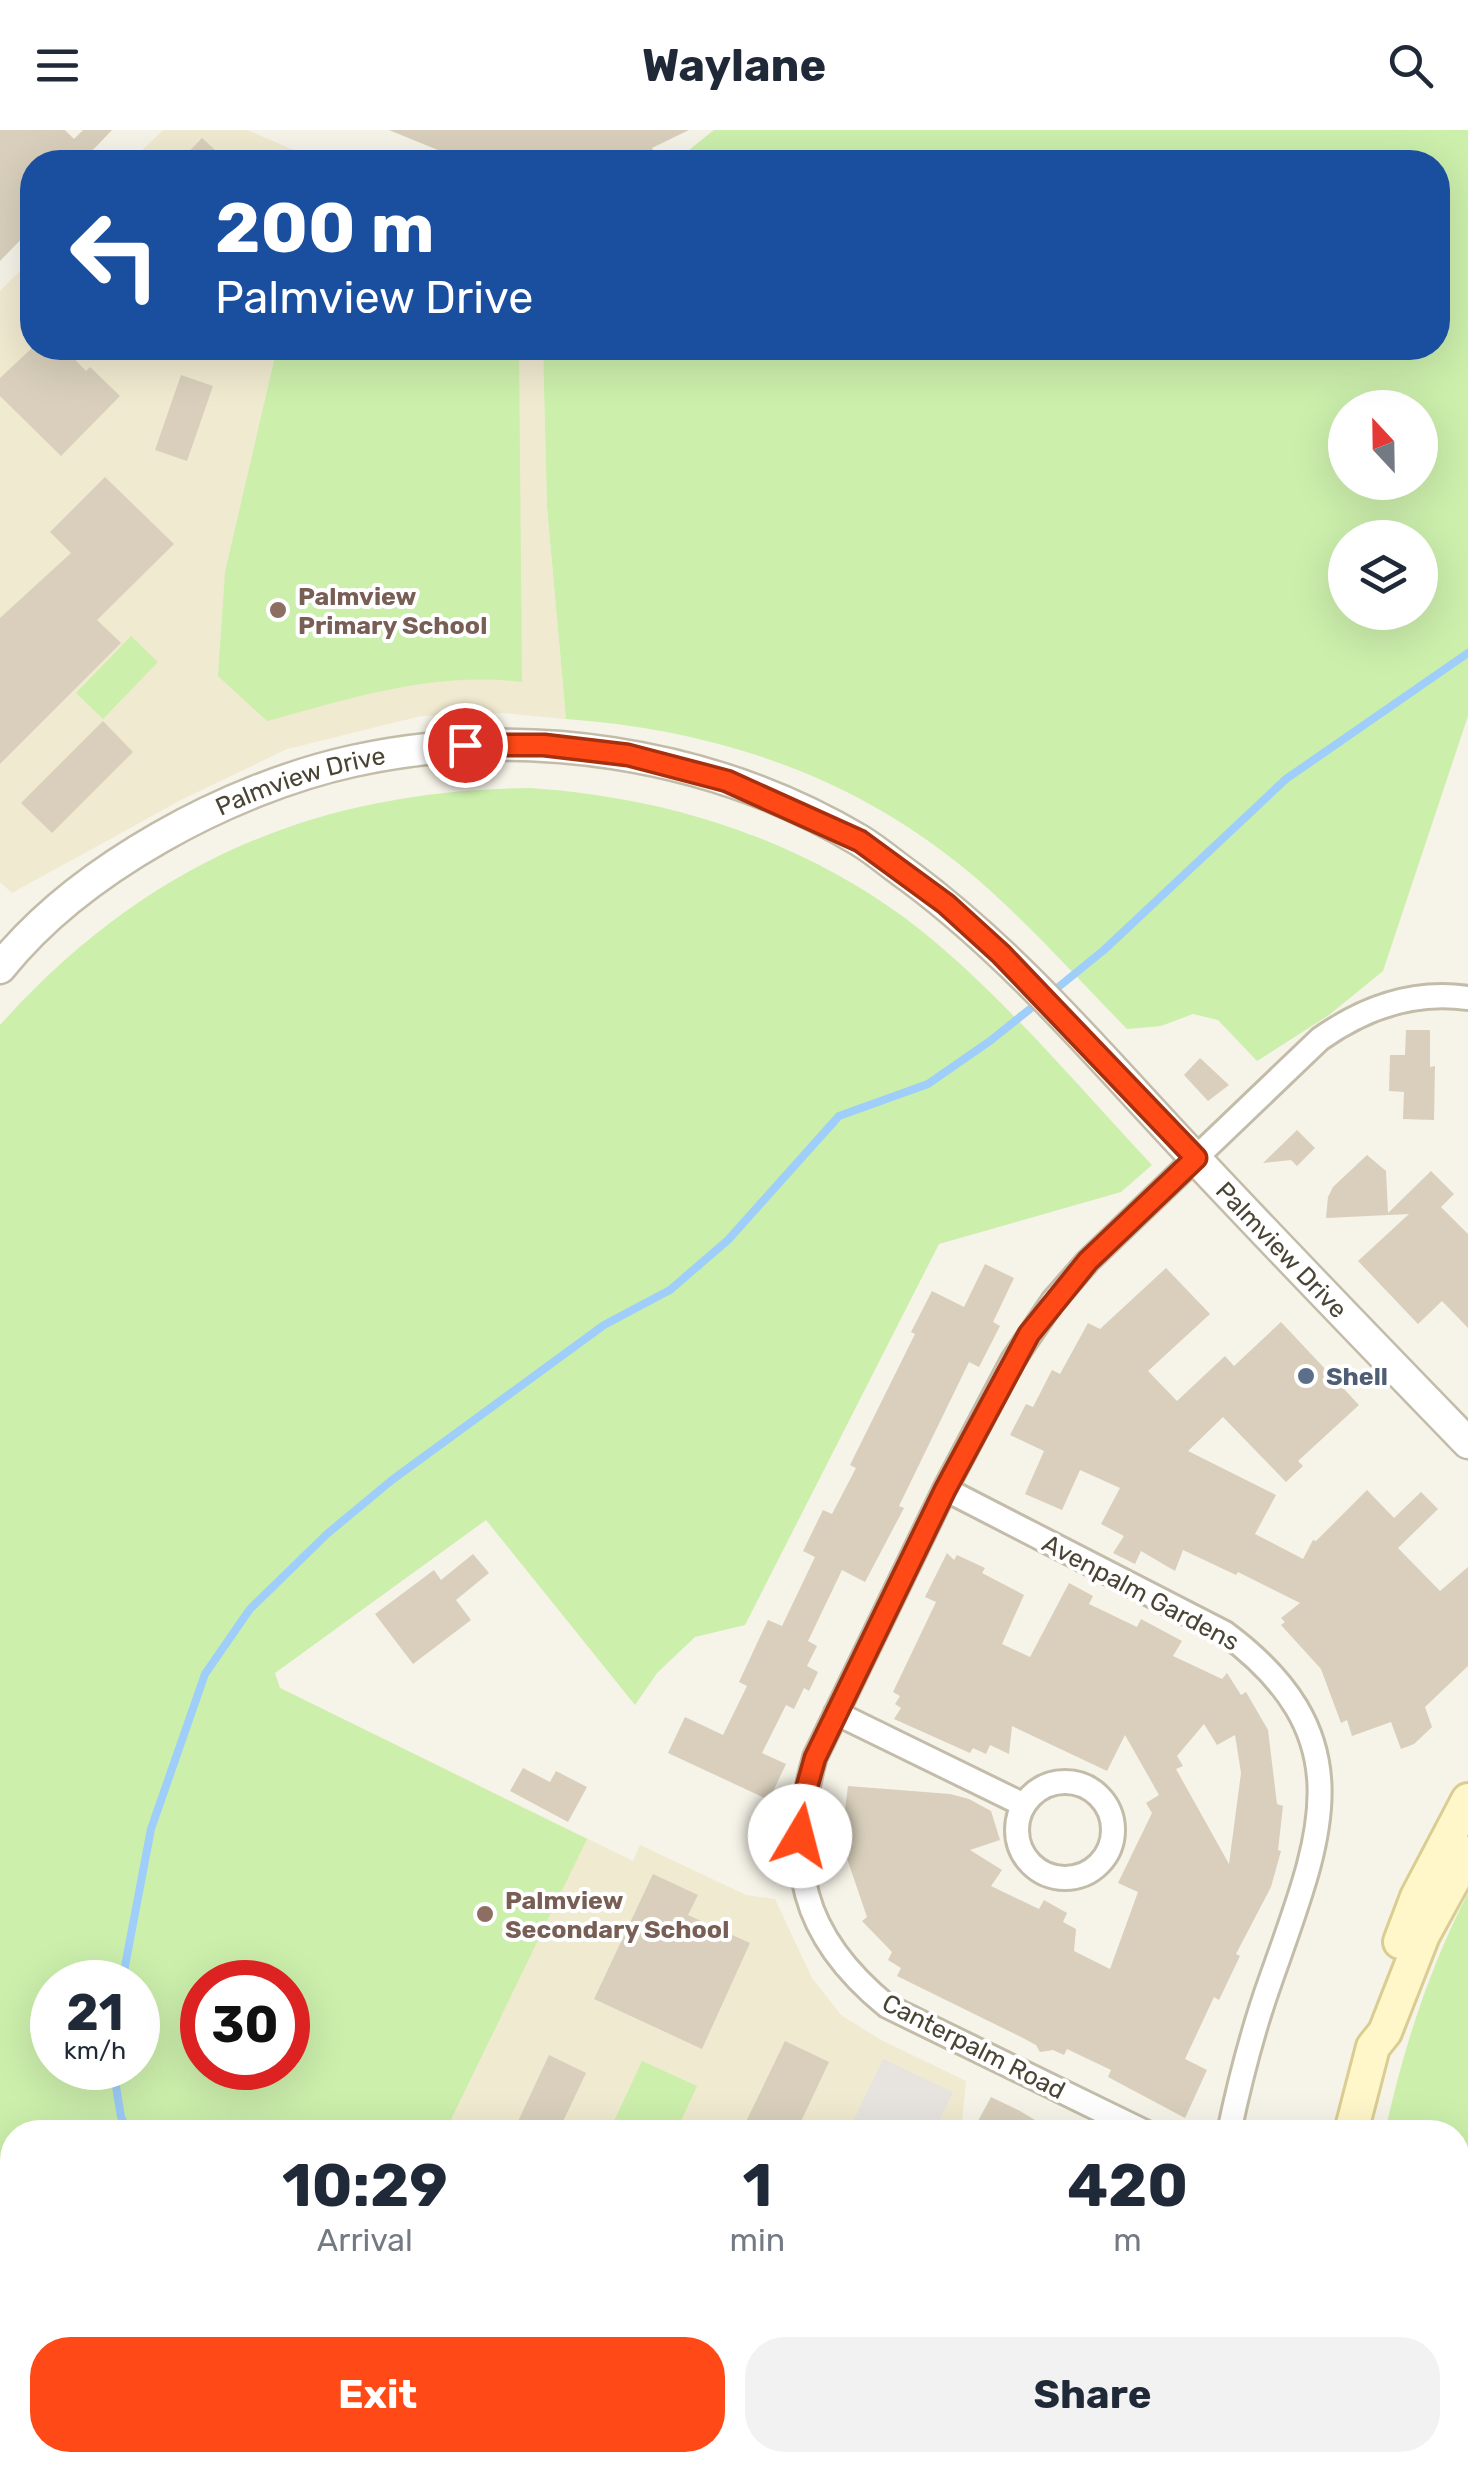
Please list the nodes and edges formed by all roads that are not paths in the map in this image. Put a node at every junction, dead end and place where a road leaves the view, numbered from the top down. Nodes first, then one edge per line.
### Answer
1 (10, 932) edge
2 (0, 968) edge
3 (1468, 998) edge
4 (1196, 1158) junction
5 (1468, 1444) edge
6 (945, 1490) junction
7 (836, 1714) junction
8 (1468, 1800) edge
9 (1024, 1805) junction
10 (1468, 1853) edge
11 (1373, 2046) junction
12 (1120, 2120) edge
13 (1232, 2120) edge
14 (1354, 2120) edge

1 - 2 street, Palmview Drive
1 - 4 street, Palmview Drive
3 - 4 street, Canterpalm Road
4 - 5 street, Palmview Drive
4 - 6 street, Canterpalm Road
6 - 7 street, Canterpalm Road
6 - 13 street, Avenpalm Gardens
7 - 9 street
7 - 12 street, Canterpalm Road
8 - 11 main road
9 - 9 street
10 - 11 main road
11 - 14 main road

